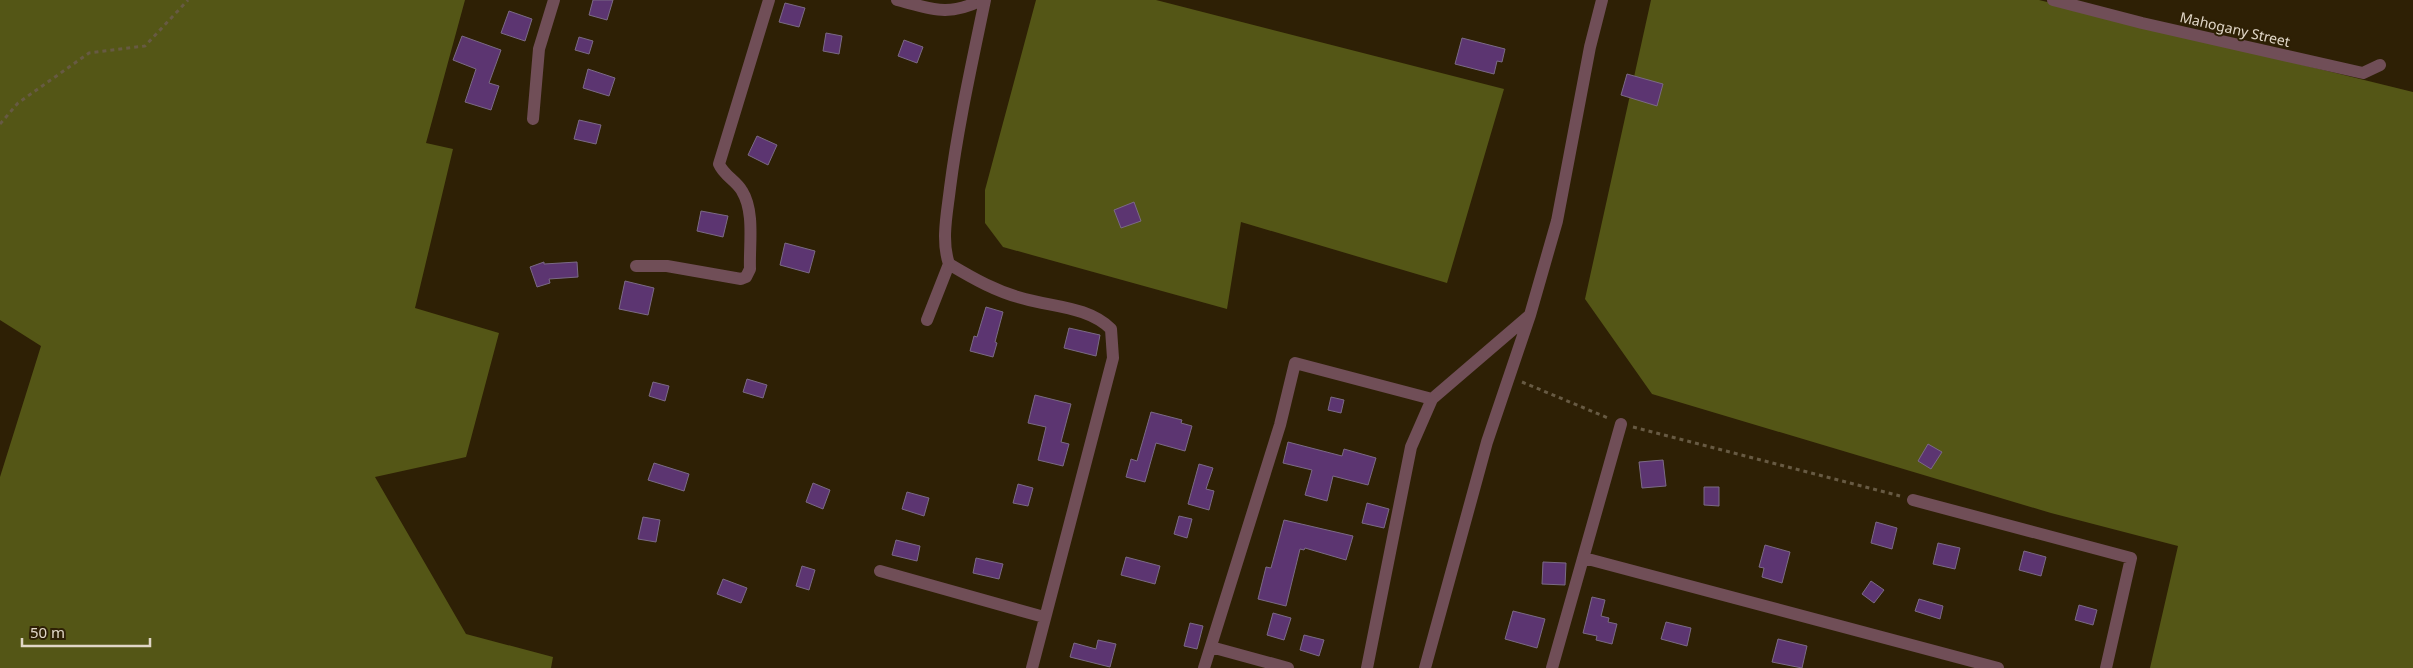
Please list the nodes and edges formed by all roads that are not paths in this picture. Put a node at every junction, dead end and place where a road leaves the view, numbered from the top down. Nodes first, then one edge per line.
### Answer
1 (554, 0) edge
2 (769, 0) edge
3 (897, 0) edge
4 (984, 0) edge
5 (1602, 0) edge
6 (2053, 0) edge
7 (2380, 65) dead end
8 (533, 119) dead end
9 (949, 264) junction
10 (636, 266) dead end
11 (1530, 315) junction
12 (927, 320) dead end
13 (1432, 399) junction
14 (1621, 424) road end
15 (1913, 500) road end
16 (1584, 558) junction
17 (880, 570) dead end
18 (1044, 617) junction
19 (1211, 648) junction
20 (1032, 668) edge
21 (1204, 668) edge
22 (1288, 668) edge
23 (1368, 668) edge
24 (1425, 668) edge
25 (1552, 668) edge
26 (1998, 668) edge
27 (2106, 668) edge

1 - 8 street
2 - 10 street
3 - 4 street
4 - 9 street
5 - 11 street
6 - 7 street, Mahogany Street
9 - 12 street
9 - 18 street
11 - 13 street
11 - 24 street
13 - 19 street
13 - 23 street
14 - 16 street
15 - 27 street
16 - 25 street
16 - 26 street
17 - 18 street
18 - 20 street
19 - 21 street
19 - 22 street

